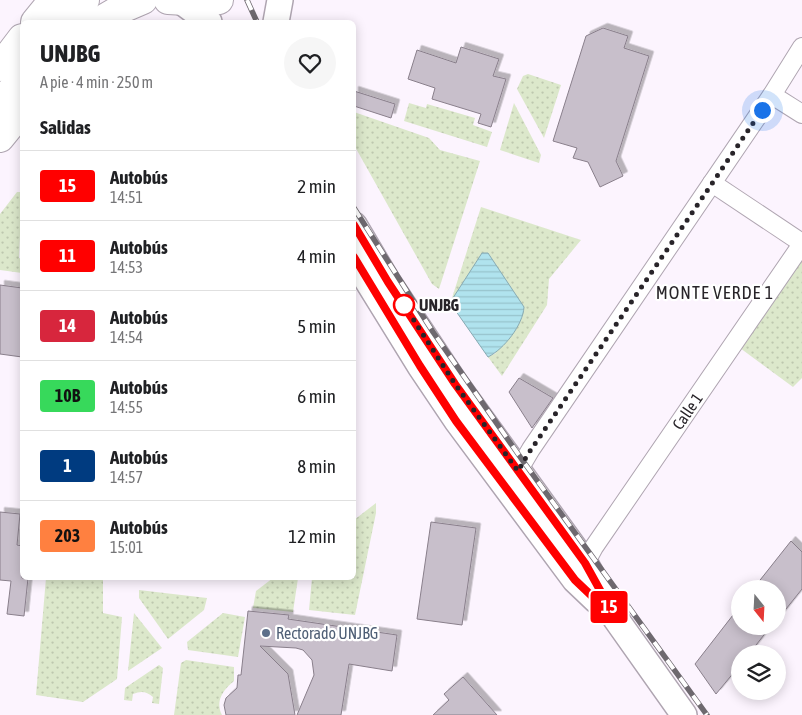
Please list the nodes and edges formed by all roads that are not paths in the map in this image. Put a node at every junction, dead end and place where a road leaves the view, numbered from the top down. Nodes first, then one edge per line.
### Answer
1 (53, 0) edge
2 (85, 0) edge
3 (143, 0) edge
4 (219, 0) edge
5 (280, 0) edge
6 (175, 1) edge
7 (37, 20) edge
8 (67, 20) edge
9 (101, 20) edge
10 (206, 20) edge
11 (276, 20) edge
12 (20, 41) edge
13 (802, 47) edge
14 (0, 67) edge
15 (20, 76) edge
16 (20, 77) edge
17 (772, 95) junction
18 (0, 98) edge
19 (0, 107) edge
20 (20, 113) edge
21 (802, 114) edge
22 (0, 138) edge
23 (712, 183) junction
24 (356, 228) edge
25 (802, 244) edge
26 (356, 260) edge
27 (518, 471) junction
28 (580, 571) junction
29 (684, 715) edge

1 - 7 highway
2 - 8 highway
3 - 9 highway
4 - 6 highway
5 - 11 main road
6 - 10 main road
12 - 14 highway
13 - 17 street
15 - 18 highway
16 - 19 highway
17 - 21 street
17 - 23 street
20 - 22 highway
23 - 25 street
23 - 27 street
24 - 27 main road
25 - 28 street, Calle 1
26 - 28 main road
27 - 28 main road
28 - 29 main road

